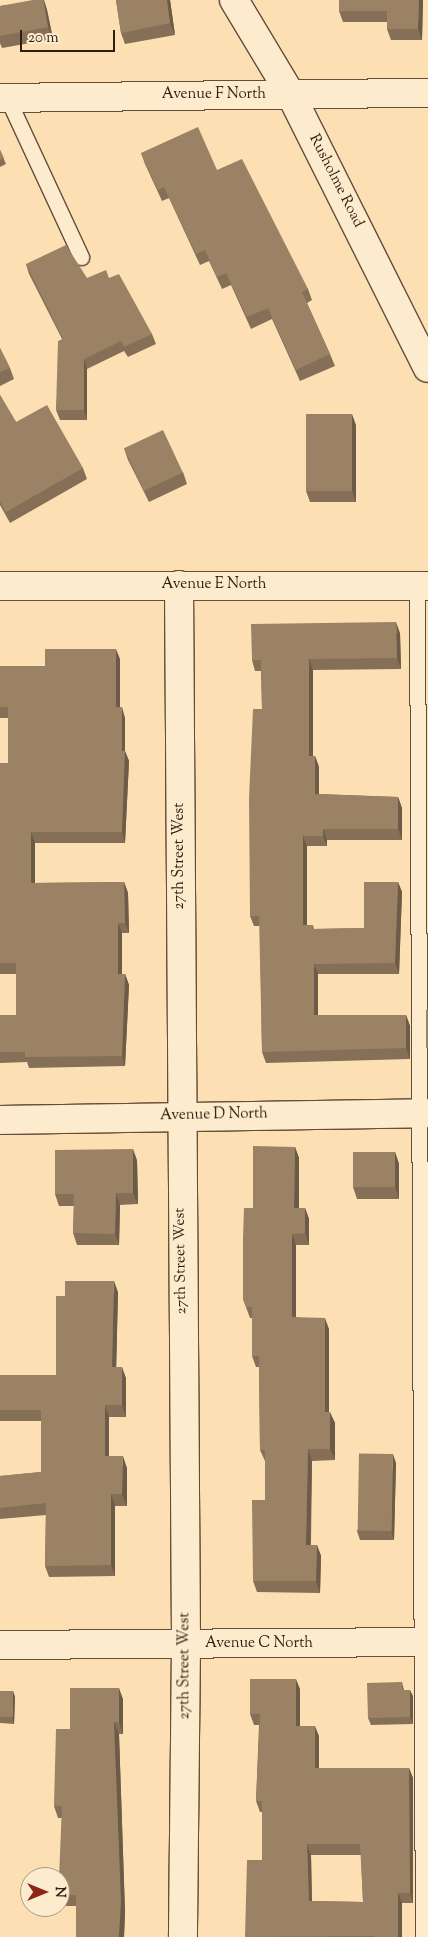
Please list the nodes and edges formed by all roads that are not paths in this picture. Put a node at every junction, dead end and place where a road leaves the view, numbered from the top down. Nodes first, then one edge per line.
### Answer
1 (234, 0) edge
2 (428, 93) edge
3 (3, 94) edge
4 (291, 95) junction
5 (81, 257) dead end
6 (428, 368) edge
7 (179, 585) junction
8 (0, 586) edge
9 (422, 586) edge
10 (423, 1113) edge
11 (179, 1115) junction
12 (0, 1120) edge
13 (424, 1642) edge
14 (186, 1644) junction
15 (0, 1645) edge
16 (183, 1937) edge
17 (423, 1937) edge

1 - 4 street, Rusholme Road
2 - 4 street, Avenue F North
3 - 4 street, Avenue F North
3 - 5 lane
4 - 6 street, Rusholme Road
7 - 8 street, Avenue E North
7 - 9 street, Avenue E North
7 - 11 street, 27th Street West
9 - 10 lane
10 - 11 street, Avenue D North
10 - 13 lane
11 - 12 street, Avenue D North
11 - 14 street, 27th Street West
13 - 14 street, Avenue C North
13 - 17 lane
14 - 15 street, Avenue C North
14 - 16 street, 27th Street West

